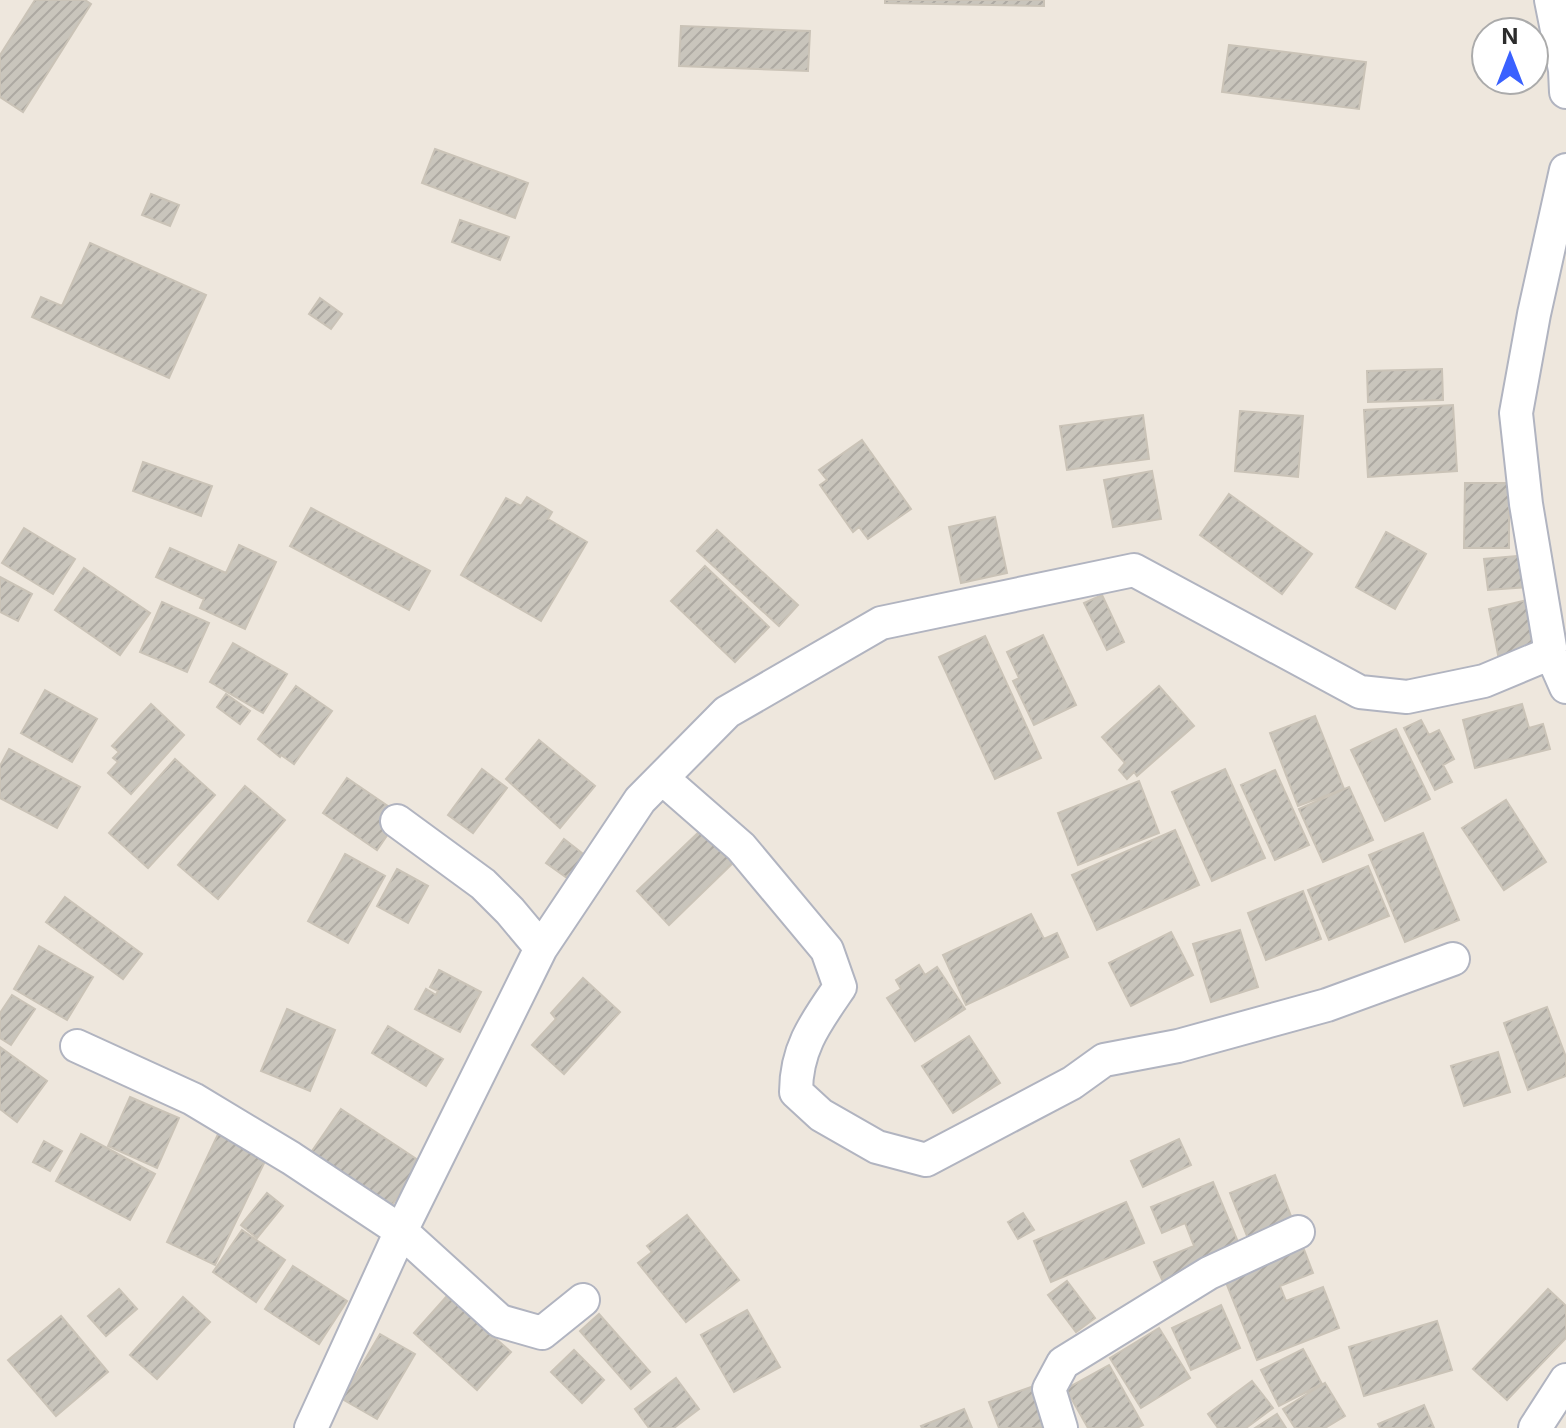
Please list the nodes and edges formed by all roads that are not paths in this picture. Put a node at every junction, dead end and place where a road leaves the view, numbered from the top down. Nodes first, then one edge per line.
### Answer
1 (1551, 0) edge
2 (1566, 92) edge
3 (1566, 170) edge
4 (1551, 653) junction
5 (1566, 687) edge
6 (662, 778) junction
7 (397, 821) dead end
8 (541, 948) junction
9 (1453, 959) dead end
10 (77, 1046) dead end
11 (401, 1231) junction
12 (1298, 1232) dead end
13 (583, 1300) dead end
14 (1566, 1380) edge
15 (311, 1428) edge
16 (1061, 1428) edge
17 (1535, 1428) edge

1 - 2 street
3 - 4 street
4 - 5 street
4 - 6 street
6 - 8 street
6 - 9 street
7 - 8 street
8 - 11 street
10 - 11 street
11 - 13 street
11 - 15 street
12 - 16 street
14 - 17 street

